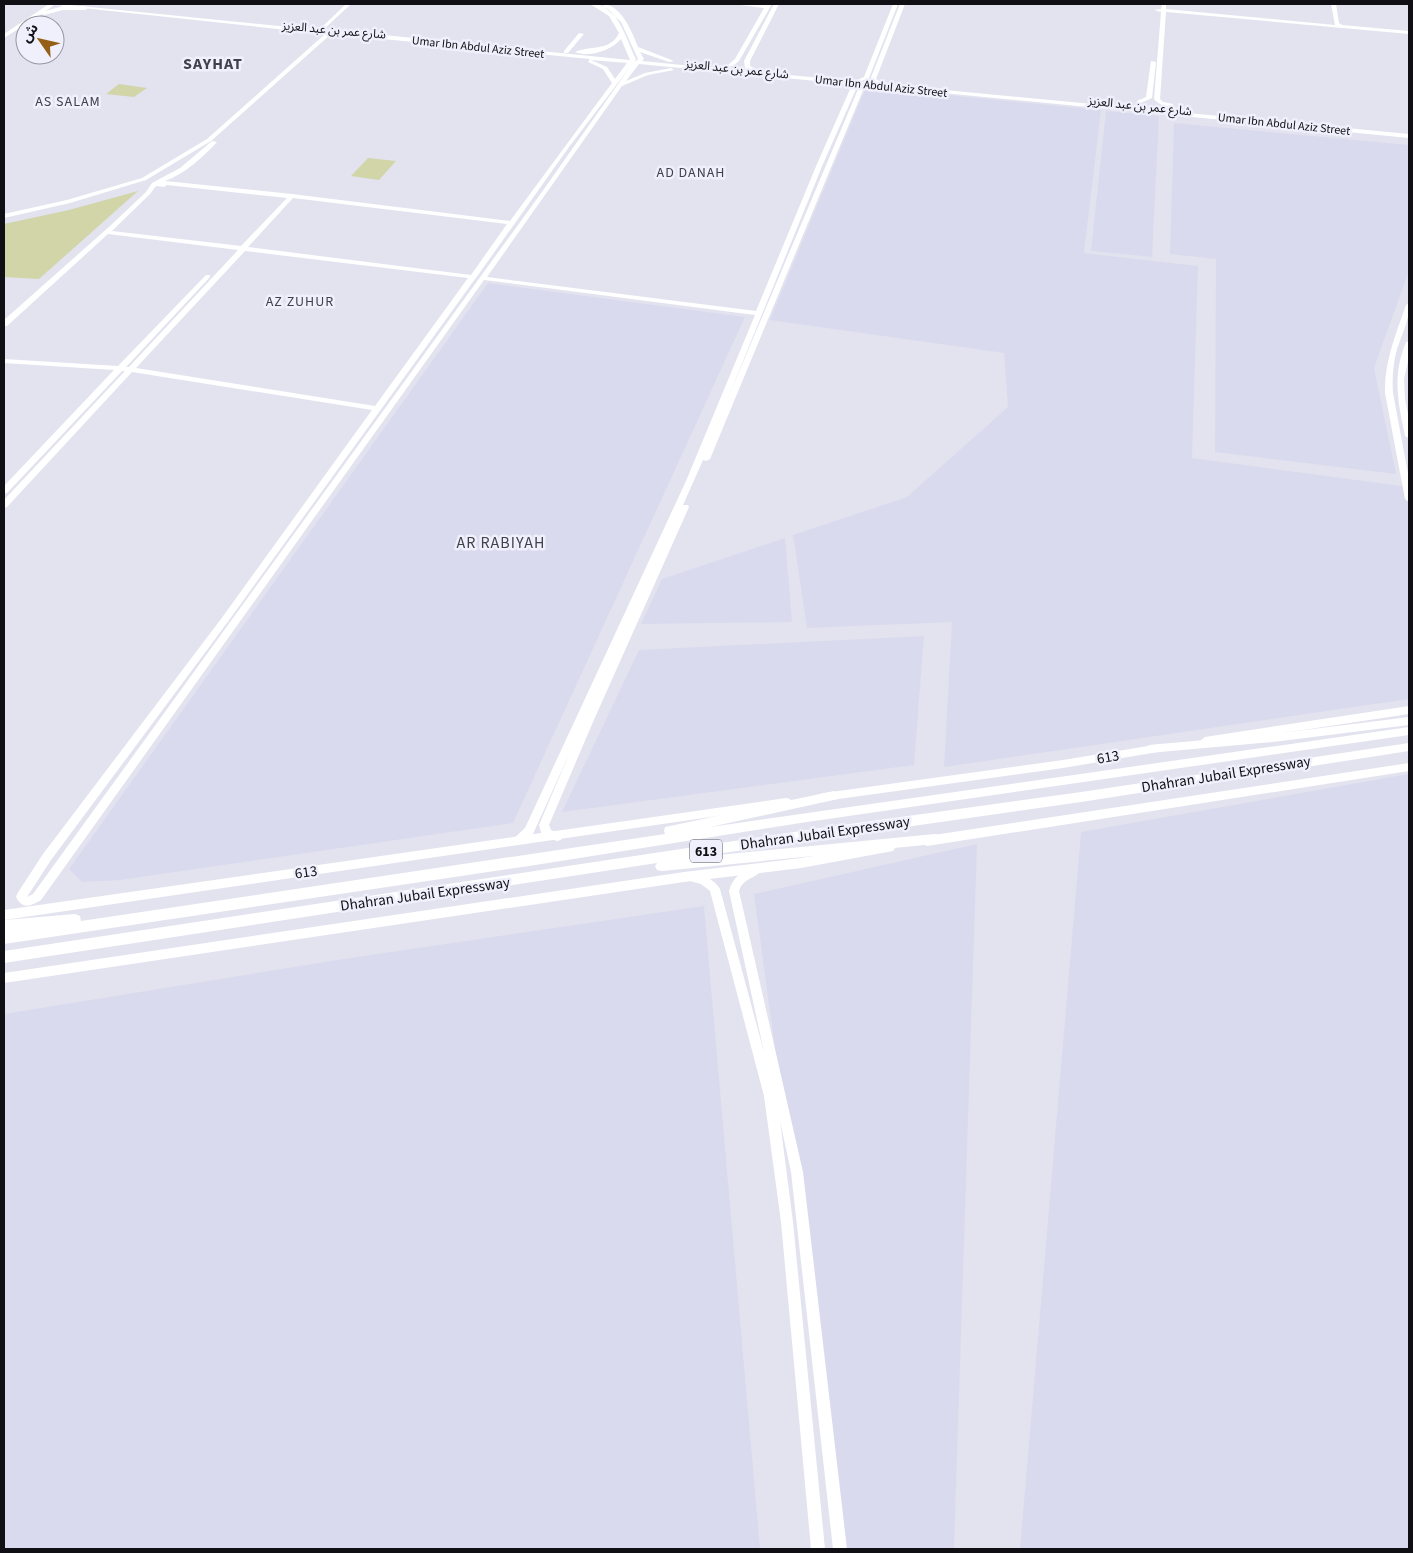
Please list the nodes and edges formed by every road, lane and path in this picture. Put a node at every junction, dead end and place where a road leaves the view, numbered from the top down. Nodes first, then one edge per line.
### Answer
1 (54, 4) edge
2 (64, 4) edge
3 (77, 4) edge
4 (349, 4) edge
5 (355, 4) edge
6 (594, 4) edge
7 (604, 4) edge
8 (736, 4) edge
9 (768, 4) edge
10 (777, 4) edge
11 (903, 4) edge
12 (1334, 4) edge
13 (1340, 4) edge
14 (84, 7) junction
15 (894, 7) edge
16 (1161, 8) edge
17 (42, 14) joint
18 (331, 20) junction
19 (896, 24) junction
20 (1340, 25) junction
21 (303, 27) junction
22 (323, 30) junction
23 (335, 31) junction
24 (15, 32) edge
25 (1409, 32) edge
26 (622, 33) junction
27 (581, 34) dead end
28 (4, 36) edge
29 (4, 40) edge
30 (635, 47) junction
31 (566, 52) junction
32 (578, 57) junction
33 (636, 61) junction
34 (735, 63) junction
35 (746, 64) junction
36 (688, 66) junction
37 (721, 67) junction
38 (756, 71) junction
39 (852, 82) junction
40 (879, 83) junction
41 (618, 85) junction
42 (869, 85) junction
43 (850, 97) junction
44 (1139, 102) dead end
45 (1171, 105) dead end
46 (852, 110) junction
47 (1409, 134) edge
48 (151, 182) junction
49 (286, 198) junction
50 (532, 202) junction
51 (521, 210) junction
52 (530, 212) junction
53 (4, 216) edge
54 (4, 221) edge
55 (512, 223) junction
56 (109, 229) junction
57 (241, 245) junction
58 (479, 275) junction
59 (1409, 305) edge
60 (760, 311) junction
61 (4, 316) edge
62 (4, 324) edge
63 (1409, 344) edge
64 (4, 361) edge
65 (4, 367) edge
66 (125, 371) junction
67 (1405, 373) edge
68 (114, 375) junction
69 (376, 412) junction
70 (1409, 436) edge
71 (4, 491) edge
72 (1409, 499) edge
73 (4, 505) edge
74 (1409, 710) edge
75 (1409, 721) edge
76 (1409, 731) edge
77 (1409, 747) edge
78 (1149, 749) junction
79 (1409, 767) edge
80 (834, 796) junction
81 (557, 837) junction
82 (935, 840) junction
83 (512, 842) junction
84 (529, 861) junction
85 (766, 867) junction
86 (684, 877) junction
87 (463, 889) junction
88 (205, 909) junction
89 (4, 915) edge
90 (4, 926) edge
91 (4, 938) edge
92 (4, 957) edge
93 (4, 978) edge
94 (818, 1549) edge
95 (840, 1549) edge

1 - 14 street
1 - 17 main road
1 - 28 main road
2 - 14 street, شارع عمر بن عبد العزيز
3 - 14 main road
4 - 18 street
5 - 23 street
6 - 26 street
7 - 30 street
8 - 9 street
9 - 34 street
10 - 35 street
11 - 19 street
12 - 20 street
13 - 20 street
14 - 17 main road
14 - 21 street, شارع عمر بن عبد العزيز
14 - 22 street, Umar Ibn Abdul Aziz Street
15 - 19 street
15 - 39 street
16 - 20 street
16 - 44 street
16 - 45 street
18 - 21 street
18 - 22 street
19 - 40 street
20 - 25 street
21 - 22 street, شارع عمر بن عبد العزيز
22 - 23 street, Umar Ibn Abdul Aziz Street
22 - 48 street
23 - 31 street, شارع عمر بن عبد العزيز
23 - 32 street, Umar Ibn Abdul Aziz Street
23 - 48 street
24 - 29 main road
26 - 31 street
26 - 33 street
27 - 31 street
30 - 33 street
30 - 36 street
31 - 33 street, شارع عمر بن عبد العزيز
32 - 33 street, Umar Ibn Abdul Aziz Street
32 - 41 street
33 - 36 street, Umar Ibn Abdul Aziz Street
33 - 41 street
34 - 35 street
34 - 37 street
35 - 38 street
36 - 37 street, شارع عمر بن عبد العزيز
36 - 39 street, Umar Ibn Abdul Aziz Street
36 - 41 street
37 - 38 street, شارع عمر بن عبد العزيز
38 - 39 street, شارع عمر بن عبد العزيز
39 - 40 street, شارع عمر بن عبد العزيز
39 - 42 street, Umar Ibn Abdul Aziz Street
39 - 43 street
40 - 47 street, شارع عمر بن عبد العزيز
41 - 50 street
42 - 46 street
42 - 47 street, Umar Ibn Abdul Aziz Street
43 - 46 street
43 - 60 street
46 - 81 street
48 - 49 street
48 - 53 street
48 - 54 street
48 - 56 street
48 - 61 street
49 - 55 street
49 - 57 street
50 - 51 street
50 - 52 street
51 - 52 street
51 - 55 street
52 - 58 street
55 - 58 street
56 - 57 street
56 - 62 street
57 - 58 street
57 - 66 street
58 - 60 street
58 - 69 street
58 - 69 street
59 - 72 street
60 - 83 street
63 - 67 street
64 - 66 street
65 - 68 street
66 - 68 street
66 - 69 street
66 - 73 street
67 - 70 street
68 - 71 street
74 - 78 main road, 613
75 - 78 highway
76 - 84 highway, Dhahran Jubail Expressway / 613
77 - 87 highway, Dhahran Jubail Expressway / 613
78 - 80 main road, 613
79 - 82 main road
80 - 81 main road, 613
80 - 84 highway
81 - 83 main road, 613
82 - 85 main road
82 - 87 highway
83 - 89 main road, 613
84 - 88 highway, Dhahran Jubail Expressway / 613
85 - 86 main road
85 - 95 street
86 - 93 main road
86 - 94 street
87 - 92 highway, Dhahran Jubail Expressway / 613
88 - 90 highway
88 - 91 highway, Dhahran Jubail Expressway / 613

